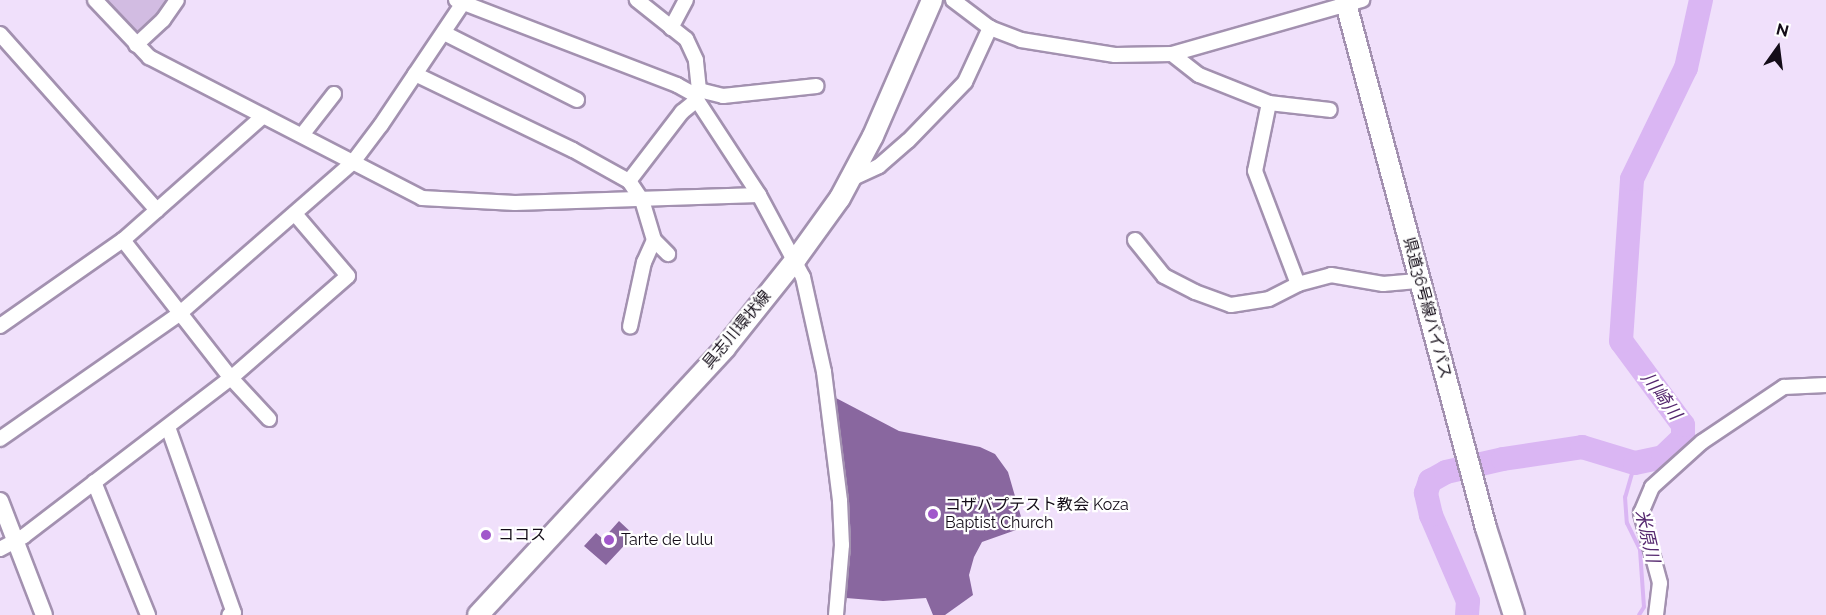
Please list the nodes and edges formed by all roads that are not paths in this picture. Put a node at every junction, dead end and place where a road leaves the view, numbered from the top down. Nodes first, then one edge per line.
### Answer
1 (95, 0) edge
2 (177, 0) edge
3 (637, 0) edge
4 (686, 0) edge
5 (932, 0) edge
6 (953, 0) edge
7 (1351, 1) edge
8 (461, 2) edge
9 (671, 28) junction
10 (990, 28) junction
11 (444, 33) junction
12 (0, 34) edge
13 (136, 45) junction
14 (1172, 54) junction
15 (416, 74) junction
16 (816, 86) dead end
17 (334, 94) dead end
18 (698, 95) junction
19 (577, 100) dead end
20 (1269, 103) junction
21 (1330, 110) dead end
22 (263, 116) junction
23 (302, 135) junction
24 (353, 162) junction
25 (849, 180) junction
26 (629, 181) junction
27 (759, 195) junction
28 (642, 200) junction
29 (157, 210) junction
30 (295, 214) junction
31 (123, 240) junction
32 (654, 240) junction
33 (1135, 240) dead end
34 (668, 254) dead end
35 (796, 259) junction
36 (1420, 281) junction
37 (1298, 284) junction
38 (179, 314) junction
39 (3, 319) edge
40 (630, 327) dead end
41 (231, 378) junction
42 (1826, 385) edge
43 (269, 419) dead end
44 (168, 427) junction
45 (0, 439) edge
46 (94, 482) junction
47 (0, 501) edge
48 (16, 543) junction
49 (0, 549) edge
50 (44, 615) edge
51 (148, 615) edge
52 (229, 615) edge
53 (478, 615) edge
54 (836, 615) edge
55 (1514, 615) edge
56 (1656, 615) edge

1 - 13 street
2 - 13 street
3 - 9 street
4 - 9 street
5 - 25 main road, 具志川環状線
6 - 10 street
7 - 14 street
7 - 36 main road, 県道36号線バイパス
8 - 11 street
8 - 18 street
9 - 18 street
10 - 14 street
10 - 25 street
11 - 15 street
11 - 19 street
12 - 29 street
13 - 22 street
14 - 20 street
15 - 24 street
15 - 26 street
16 - 18 street
17 - 23 street
18 - 26 street
18 - 27 street
20 - 21 street
20 - 37 street
22 - 23 street
22 - 29 street
23 - 24 street
24 - 28 street
24 - 30 street
25 - 35 main road, 具志川環状線
26 - 28 street
27 - 28 street
27 - 35 street
28 - 32 street
29 - 31 street
30 - 38 street
30 - 41 street
31 - 38 street
31 - 39 street
32 - 34 street
32 - 40 street
33 - 37 street
35 - 53 main road, 具志川環状線
35 - 54 street
36 - 37 street
36 - 55 main road, 県道36号線バイパス
38 - 41 street
38 - 45 street
41 - 43 street
41 - 44 street
42 - 56 street
44 - 46 street
44 - 52 street
46 - 48 street
46 - 51 street
47 - 48 street
48 - 49 street
48 - 50 street

